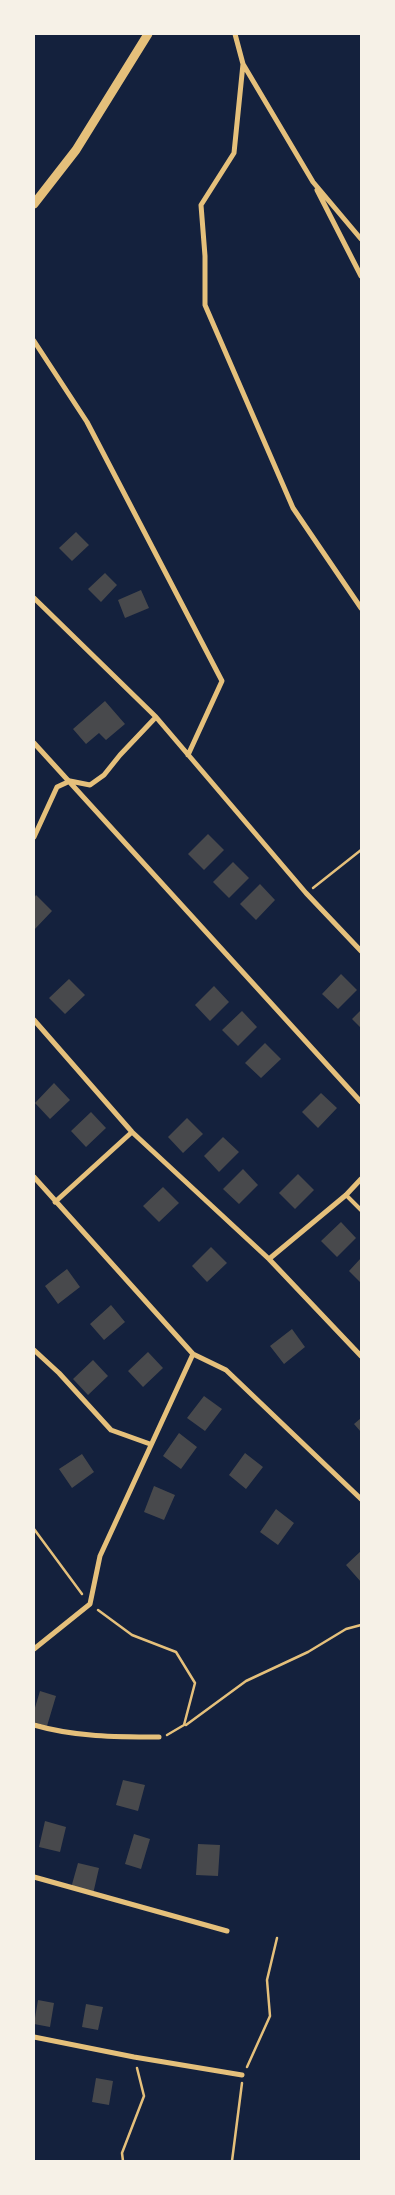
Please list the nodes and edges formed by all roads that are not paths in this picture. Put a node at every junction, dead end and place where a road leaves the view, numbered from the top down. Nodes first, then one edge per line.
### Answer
1 (148, 34) edge
2 (235, 34) edge
3 (243, 64) junction
4 (313, 182) junction
5 (34, 204) edge
6 (361, 239) edge
7 (361, 276) edge
8 (34, 341) edge
9 (34, 598) edge
10 (361, 608) edge
11 (156, 717) junction
12 (34, 743) edge
13 (188, 755) junction
14 (70, 781) junction
15 (34, 836) edge
16 (361, 951) edge
17 (34, 1020) edge
18 (361, 1102) edge
19 (132, 1132) junction
20 (34, 1177) edge
21 (361, 1179) edge
22 (346, 1195) junction
23 (55, 1202) junction
24 (361, 1210) edge
25 (269, 1259) junction
26 (34, 1350) edge
27 (194, 1354) junction
28 (361, 1356) edge
29 (150, 1444) junction
30 (361, 1499) edge
31 (34, 1650) edge
32 (34, 1725) edge
33 (158, 1737) road end
34 (34, 1876) edge
35 (227, 1931) dead end
36 (34, 2037) edge
37 (242, 2075) road end

1 - 5 street
2 - 3 street
3 - 4 street
3 - 10 street
4 - 6 street
4 - 7 street
8 - 13 street
9 - 11 street
11 - 13 street
11 - 14 street
12 - 14 street
13 - 16 street
14 - 15 street
14 - 18 street
17 - 19 street
19 - 23 street
19 - 25 street
20 - 23 street
21 - 22 street
22 - 24 lane
22 - 25 street
23 - 27 street
25 - 28 street
26 - 29 street
27 - 29 street
27 - 30 street
29 - 31 street
32 - 33 street
34 - 35 street
36 - 37 street

